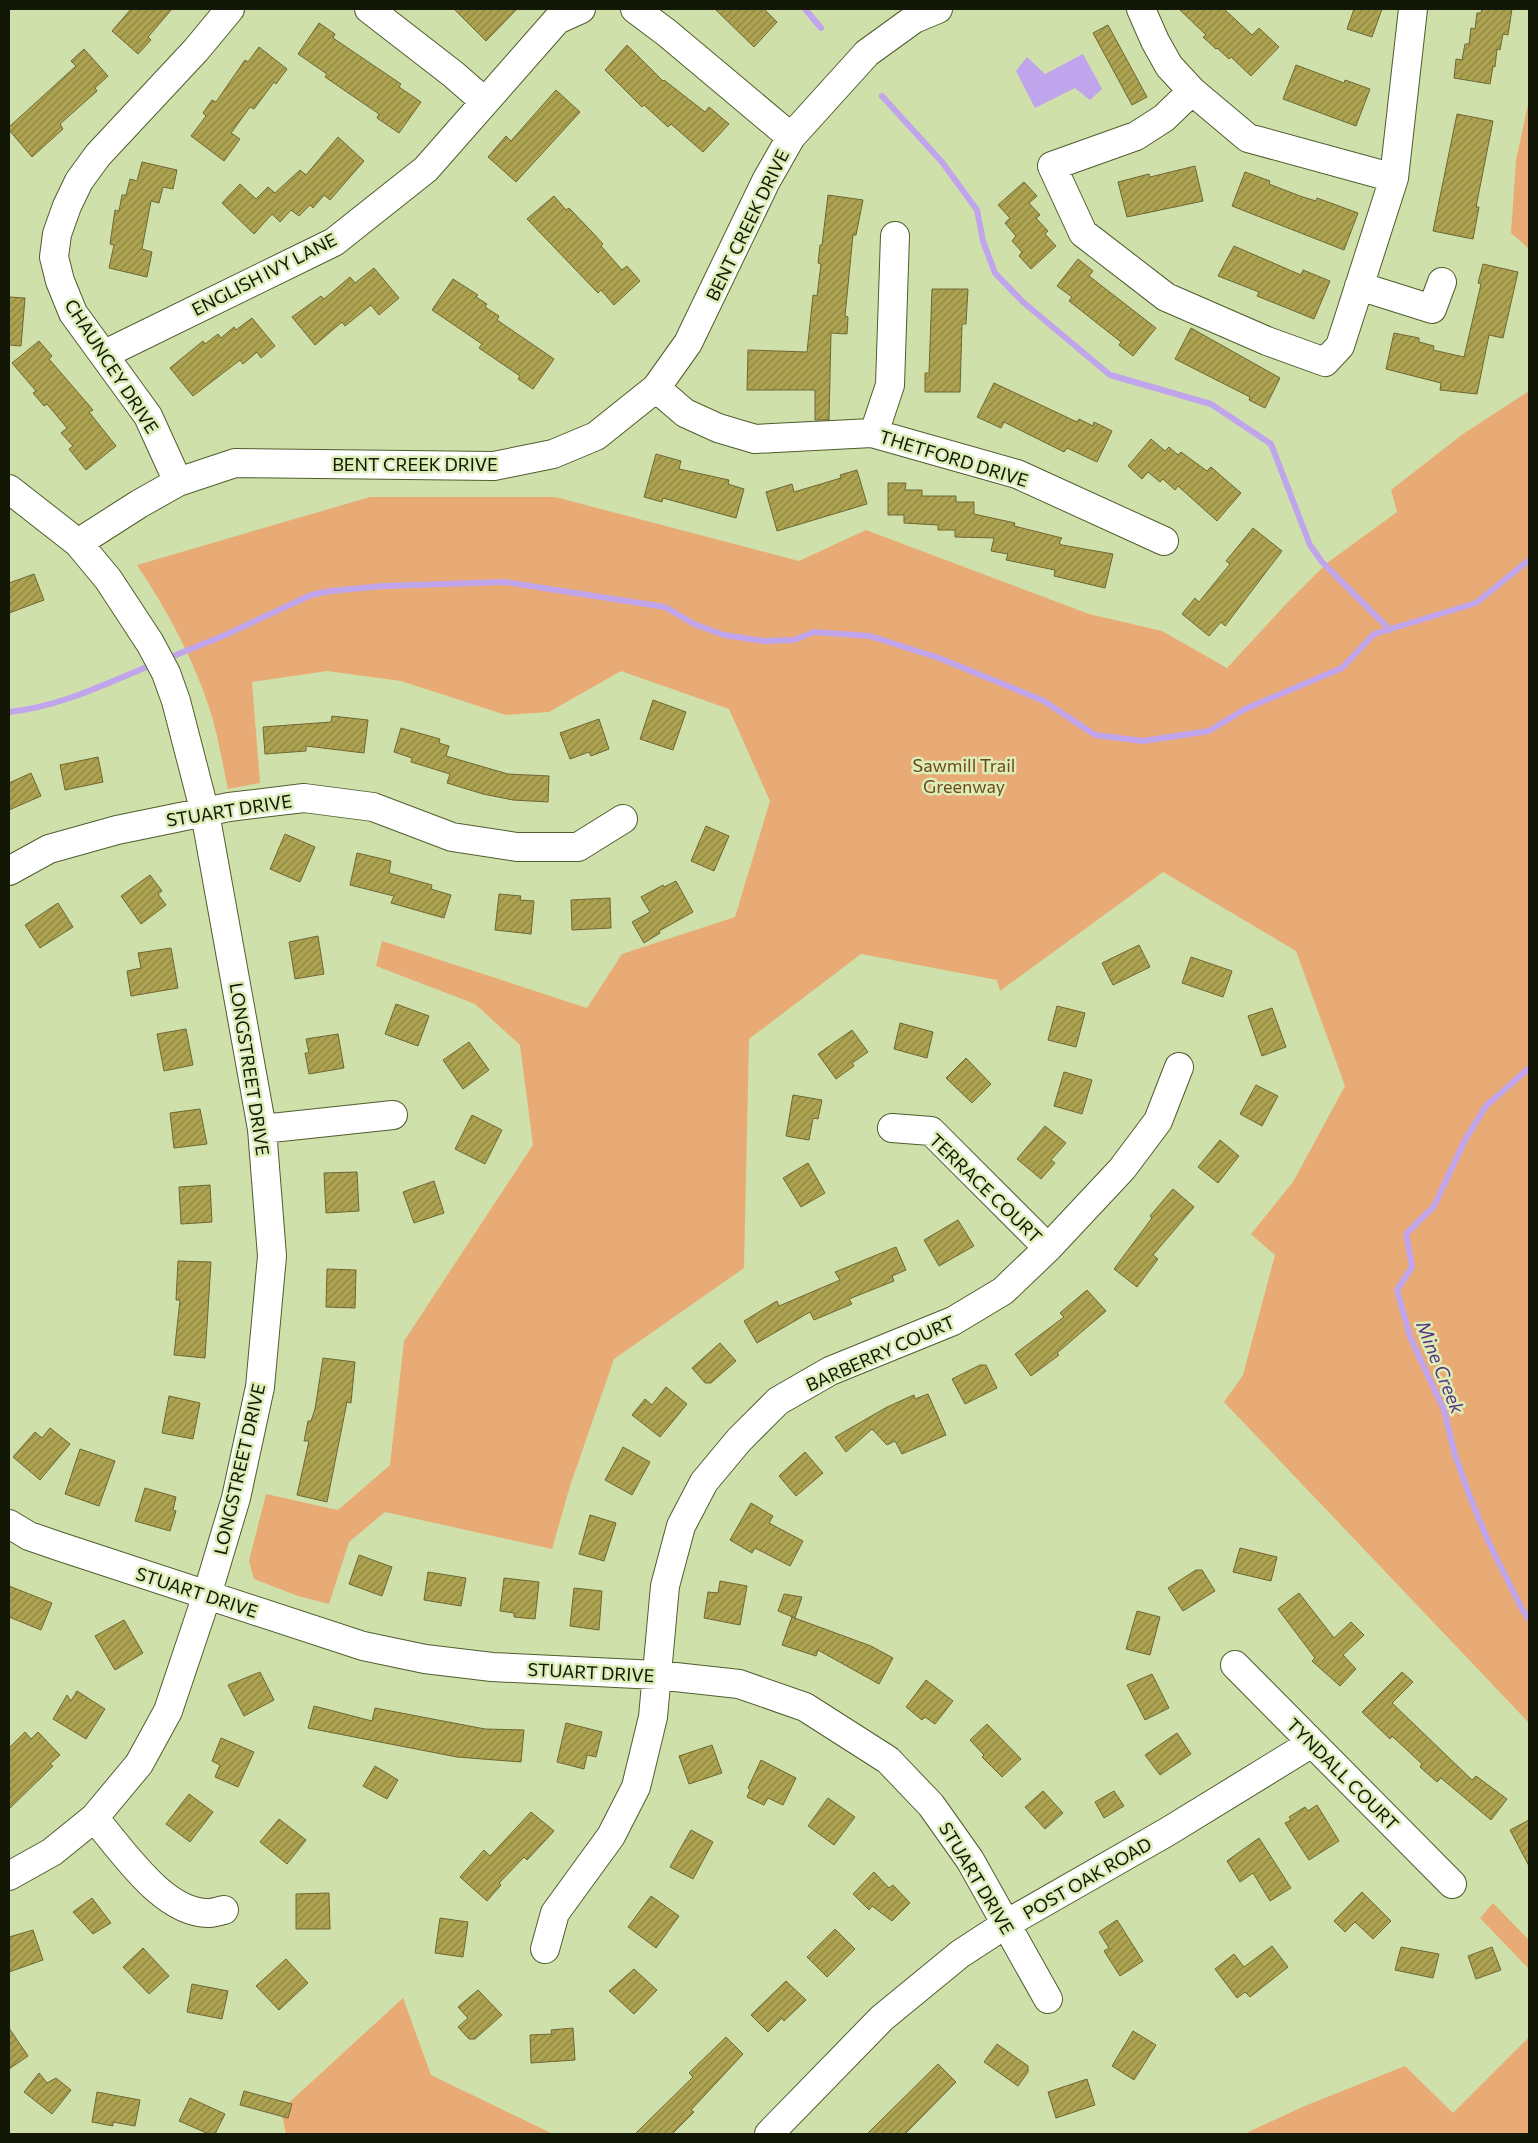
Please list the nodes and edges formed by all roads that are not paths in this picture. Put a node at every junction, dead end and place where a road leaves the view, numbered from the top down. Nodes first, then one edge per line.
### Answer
1 (230, 9) edge
2 (368, 9) edge
3 (580, 9) edge
4 (635, 9) edge
5 (1141, 9) edge
6 (1413, 9) edge
7 (930, 10) edge
8 (1192, 91) junction
9 (484, 101) junction
10 (791, 137) junction
11 (1394, 178) junction
12 (895, 236) dead end
13 (1442, 282) dead end
14 (1359, 286) junction
15 (105, 354) junction
16 (656, 388) junction
17 (874, 433) junction
18 (178, 482) junction
19 (9, 489) edge
20 (1164, 541) dead end
21 (78, 543) junction
22 (205, 812) junction
23 (623, 819) dead end
24 (9, 871) edge
25 (1179, 1067) dead end
26 (393, 1115) dead end
27 (892, 1128) dead end
28 (262, 1129) junction
29 (1048, 1248) junction
30 (9, 1524) edge
31 (207, 1595) junction
32 (1235, 1665) dead end
33 (657, 1675) junction
34 (1312, 1743) junction
35 (94, 1818) junction
36 (9, 1876) edge
37 (1452, 1884) dead end
38 (224, 1910) dead end
39 (1006, 1924) junction
40 (545, 1949) dead end
41 (1048, 1999) dead end
42 (769, 2134) edge

1 - 15 street, CHAUNCEY DRIVE
2 - 9 street
3 - 9 street, ENGLISH IVY LANE
4 - 10 street
5 - 8 street
6 - 11 street
7 - 10 street, BENT CREEK DRIVE
8 - 11 street
8 - 14 street
9 - 15 street, ENGLISH IVY LANE
10 - 16 street, BENT CREEK DRIVE
11 - 14 street
12 - 17 street
13 - 14 street
15 - 18 street, CHAUNCEY DRIVE
16 - 17 street, THETFORD DRIVE
16 - 18 street, BENT CREEK DRIVE
17 - 20 street, THETFORD DRIVE
18 - 21 street, BENT CREEK DRIVE
19 - 21 street, LONGSTREET DRIVE
21 - 22 street, LONGSTREET DRIVE
22 - 23 street, STUART DRIVE
22 - 24 street, STUART DRIVE
22 - 28 street, LONGSTREET DRIVE
25 - 29 street, BARBERRY COURT
26 - 28 street
27 - 29 street, TERRACE COURT
28 - 31 street, LONGSTREET DRIVE
29 - 33 street, BARBERRY COURT
30 - 31 street, STUART DRIVE
31 - 33 street, STUART DRIVE
31 - 35 street, LONGSTREET DRIVE
32 - 34 street, TYNDALL COURT
33 - 39 street, STUART DRIVE
33 - 40 street, BARBERRY COURT
34 - 37 street, TYNDALL COURT
34 - 39 street, POST OAK ROAD
35 - 36 street, LONGSTREET DRIVE
35 - 38 street
39 - 41 street, STUART DRIVE
39 - 42 street, POST OAK ROAD

